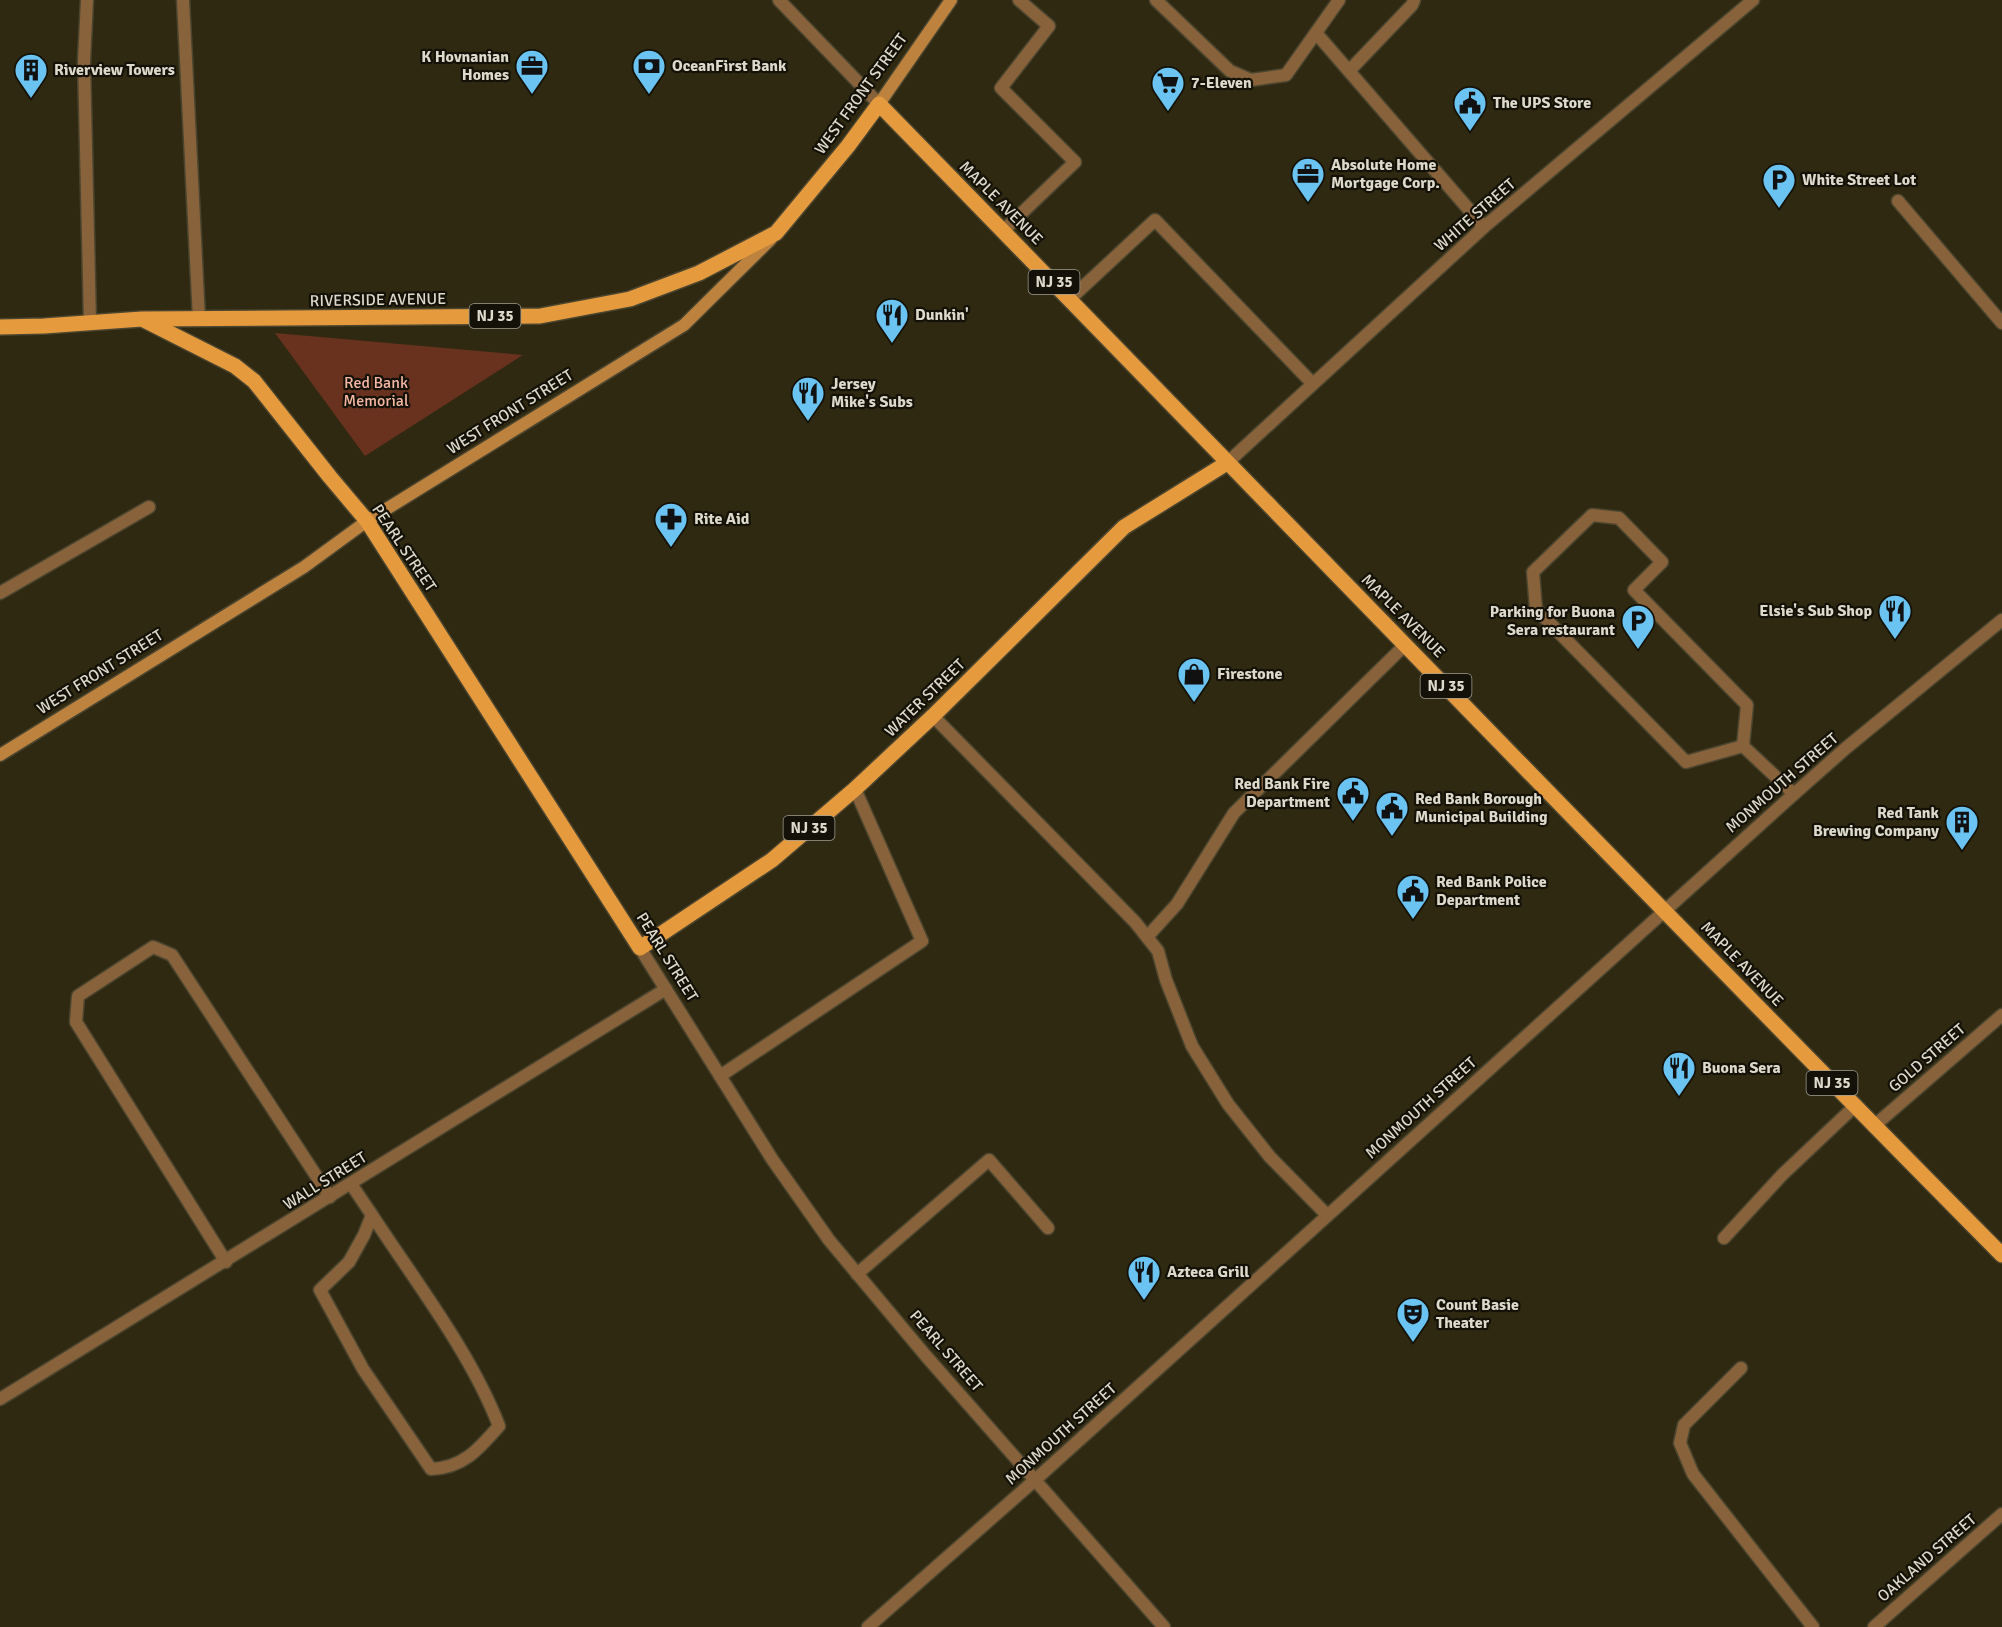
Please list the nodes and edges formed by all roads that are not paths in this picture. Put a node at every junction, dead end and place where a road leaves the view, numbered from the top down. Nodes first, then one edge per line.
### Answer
1 (87, 0) edge
2 (183, 0) edge
3 (779, 0) edge
4 (951, 0) edge
5 (1019, 0) edge
6 (1156, 0) edge
7 (1339, 0) edge
8 (1414, 0) edge
9 (1753, 0) edge
10 (1316, 33) junction
11 (1349, 71) junction
12 (879, 104) junction
13 (1898, 201) dead end
14 (1484, 227) junction
15 (1003, 231) junction
16 (776, 233) junction
17 (1070, 299) junction
18 (142, 319) junction
19 (199, 319) junction
20 (90, 323) junction
21 (2002, 323) edge
22 (0, 327) edge
23 (1313, 384) junction
24 (1227, 463) junction
25 (149, 507) dead end
26 (367, 521) junction
27 (0, 592) edge
28 (2002, 620) edge
29 (1406, 644) junction
30 (933, 716) junction
31 (1743, 746) junction
32 (0, 755) edge
33 (855, 789) junction
34 (1794, 794) junction
35 (1664, 909) junction
36 (1147, 937) junction
37 (640, 948) junction
38 (666, 989) junction
39 (2002, 1015) edge
40 (720, 1076) junction
41 (1855, 1106) junction
42 (1874, 1126) junction
43 (351, 1184) junction
44 (330, 1197) junction
45 (372, 1215) junction
46 (1328, 1215) junction
47 (1048, 1228) dead end
48 (1724, 1238) dead end
49 (2002, 1255) edge
50 (226, 1262) junction
51 (857, 1274) junction
52 (1741, 1368) dead end
53 (0, 1399) edge
54 (1035, 1480) junction
55 (2002, 1514) edge
56 (868, 1627) edge
57 (1164, 1627) edge
58 (1813, 1627) edge
59 (1874, 1627) edge

1 - 20 street
2 - 19 street
3 - 12 street, MAPLE AVENUE
4 - 12 main road, WEST FRONT STREET
5 - 15 street
6 - 10 street
7 - 10 street
8 - 11 street
9 - 14 street, WHITE STREET
10 - 11 street
11 - 14 street
12 - 15 main road, MAPLE AVENUE / NJ 35
12 - 16 main road, WEST FRONT STREET / NJ 35
13 - 21 street
14 - 23 street, WHITE STREET
15 - 17 main road, MAPLE AVENUE / NJ 35
16 - 19 main road, RIVERSIDE AVENUE / NJ 35
16 - 26 main road, WEST FRONT STREET
17 - 23 street
17 - 24 main road, MAPLE AVENUE / NJ 35
18 - 19 main road, RIVERSIDE AVENUE / NJ 35
18 - 20 main road, RIVERSIDE AVENUE / NJ 35
18 - 26 main road, PEARL STREET
20 - 22 main road, RIVERSIDE AVENUE / NJ 35
23 - 24 street, WHITE STREET
24 - 29 main road, MAPLE AVENUE / NJ 35
24 - 30 main road, WATER STREET / NJ 35
25 - 27 street
26 - 32 main road, WEST FRONT STREET
26 - 37 main road, PEARL STREET
28 - 34 street, MONMOUTH STREET
29 - 35 main road, MAPLE AVENUE / NJ 35
29 - 36 street
30 - 33 main road, WATER STREET / NJ 35
30 - 36 street
31 - 31 street
31 - 34 street
33 - 37 main road, WATER STREET / NJ 35
33 - 40 street
34 - 35 street, MONMOUTH STREET
35 - 41 main road, MAPLE AVENUE / NJ 35
35 - 46 street, MONMOUTH STREET
36 - 46 street
37 - 38 street, PEARL STREET
38 - 40 street, PEARL STREET
38 - 43 street, WALL STREET
39 - 42 street, GOLD STREET
40 - 51 street, PEARL STREET
41 - 42 main road, MAPLE AVENUE / NJ 35
41 - 48 street
42 - 49 main road, MAPLE AVENUE / NJ 35
43 - 44 street, WALL STREET
43 - 45 street
44 - 50 street, WALL STREET
44 - 50 street
45 - 45 street
46 - 54 street, MONMOUTH STREET
47 - 51 street
50 - 53 street, WALL STREET
51 - 54 street, PEARL STREET
52 - 58 street
54 - 56 street, MONMOUTH STREET
54 - 57 street, PEARL STREET
55 - 59 street, OAKLAND STREET

